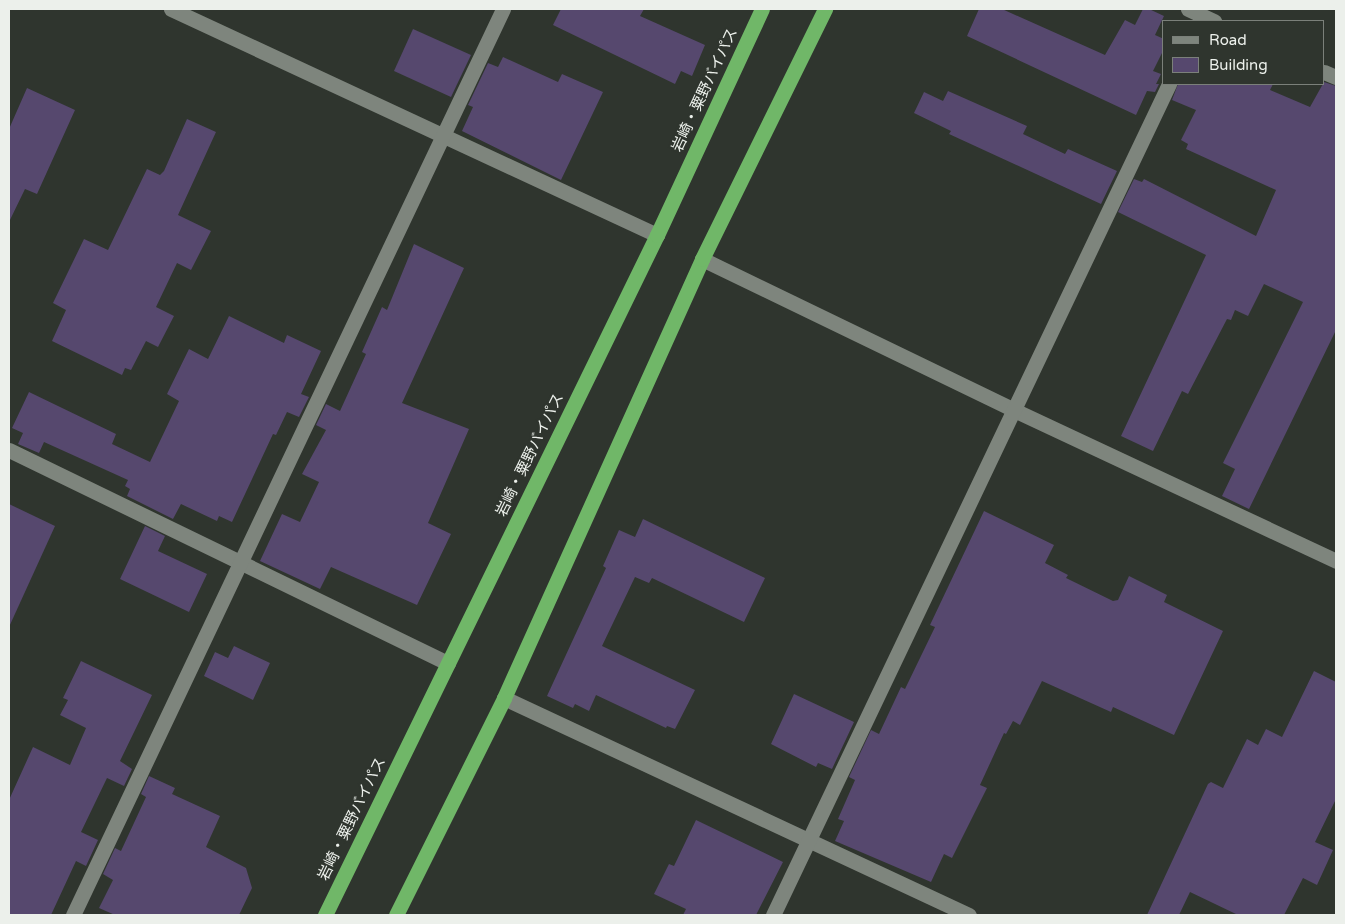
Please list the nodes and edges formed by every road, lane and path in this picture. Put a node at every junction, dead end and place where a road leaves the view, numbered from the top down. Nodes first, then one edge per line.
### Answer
1 (171, 9) edge
2 (503, 9) edge
3 (762, 9) edge
4 (825, 9) edge
5 (1168, 85) edge
6 (443, 135) junction
7 (657, 234) junction
8 (702, 259) junction
9 (1014, 410) junction
10 (9, 450) edge
11 (240, 560) junction
12 (1336, 560) edge
13 (448, 662) junction
14 (504, 698) junction
15 (810, 838) junction
16 (73, 915) edge
17 (325, 915) edge
18 (396, 915) edge
19 (773, 915) edge
20 (969, 915) edge

1 - 6 street
2 - 6 street
3 - 7 highway, 岩崎・粟野バイパス
4 - 8 highway
5 - 9 street
6 - 7 street
6 - 11 street
7 - 13 highway, 岩崎・粟野バイパス
8 - 9 street
8 - 14 highway
9 - 12 street
9 - 15 street
10 - 11 street
11 - 13 street
11 - 16 street
13 - 17 highway, 岩崎・粟野バイパス
14 - 15 street
14 - 18 highway
15 - 19 street
15 - 20 street

